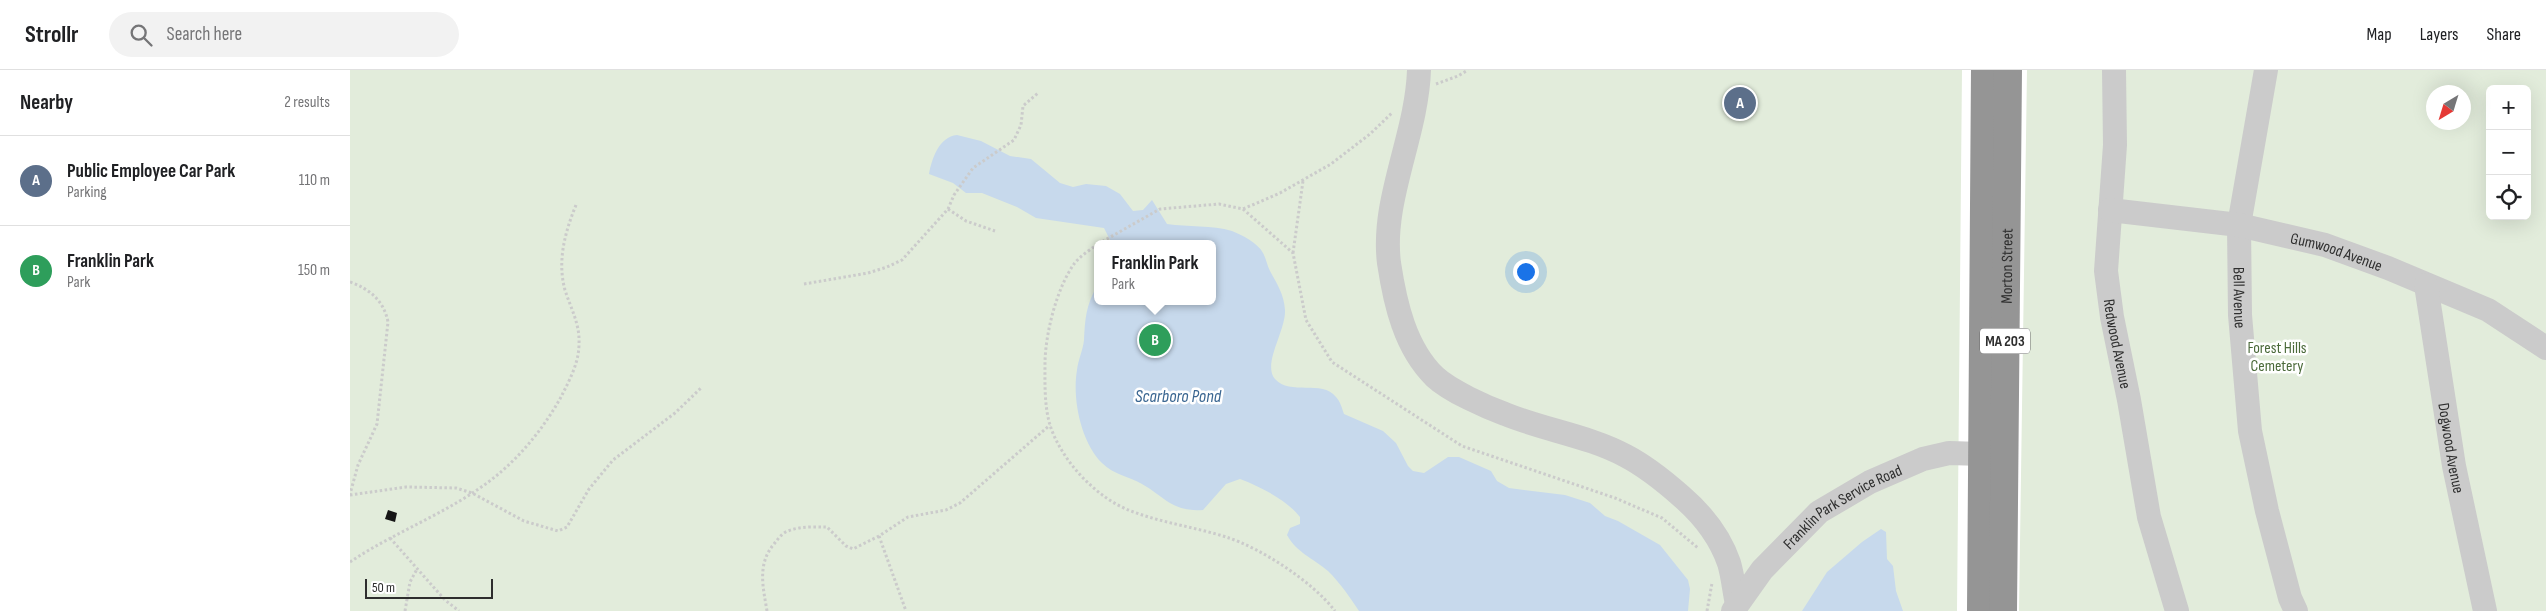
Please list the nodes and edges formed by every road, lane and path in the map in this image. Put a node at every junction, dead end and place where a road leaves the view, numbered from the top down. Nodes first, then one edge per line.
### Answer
1 (1468, 70) edge
2 (1985, 70) edge
3 (2008, 70) edge
4 (2114, 70) edge
5 (2266, 70) edge
6 (1419, 79) edge
7 (1038, 93) dead end
8 (1303, 180) junction
9 (576, 205) dead end
10 (948, 209) junction
11 (2110, 210) junction
12 (2239, 225) junction
13 (994, 231) dead end
14 (1102, 240) edge
15 (1094, 247) edge
16 (1293, 253) dead end
17 (350, 282) edge
18 (804, 284) dead end
19 (2426, 285) junction
20 (2546, 348) edge
21 (701, 388) dead end
22 (1050, 425) junction
23 (1982, 454) junction
24 (472, 493) junction
25 (350, 494) edge
26 (879, 536) junction
27 (390, 538) junction
28 (350, 562) edge
29 (417, 569) junction
30 (1735, 607) edge
31 (405, 611) edge
32 (459, 611) edge
33 (766, 611) edge
34 (906, 611) edge
35 (1335, 611) edge
36 (1981, 611) edge
37 (2003, 611) edge
38 (2177, 611) edge
39 (2296, 611) edge
40 (2485, 611) edge

1 - 6 path
2 - 23 highway, Morton Street / MA 203
3 - 37 highway, Morton Street / MA 203
4 - 11 street, Redwood Avenue
5 - 12 street, Bell Avenue
6 - 8 path
6 - 30 street
7 - 10 path
8 - 14 path
8 - 16 path
9 - 24 path
10 - 13 path
10 - 18 path
11 - 12 street, Gumwood Avenue
11 - 38 street, Redwood Avenue
12 - 19 street, Gumwood Avenue
12 - 39 street, Bell Avenue
15 - 22 path
17 - 25 path
19 - 20 street, Gumwood Avenue
19 - 40 street, Dogwood Avenue
21 - 24 path
22 - 26 path
22 - 35 path
23 - 30 street, Franklin Park Service Road
23 - 36 highway, Morton Street / MA 203
24 - 25 path
24 - 27 path
26 - 33 path
26 - 34 path
27 - 28 path
27 - 29 path
29 - 31 path
29 - 32 path

